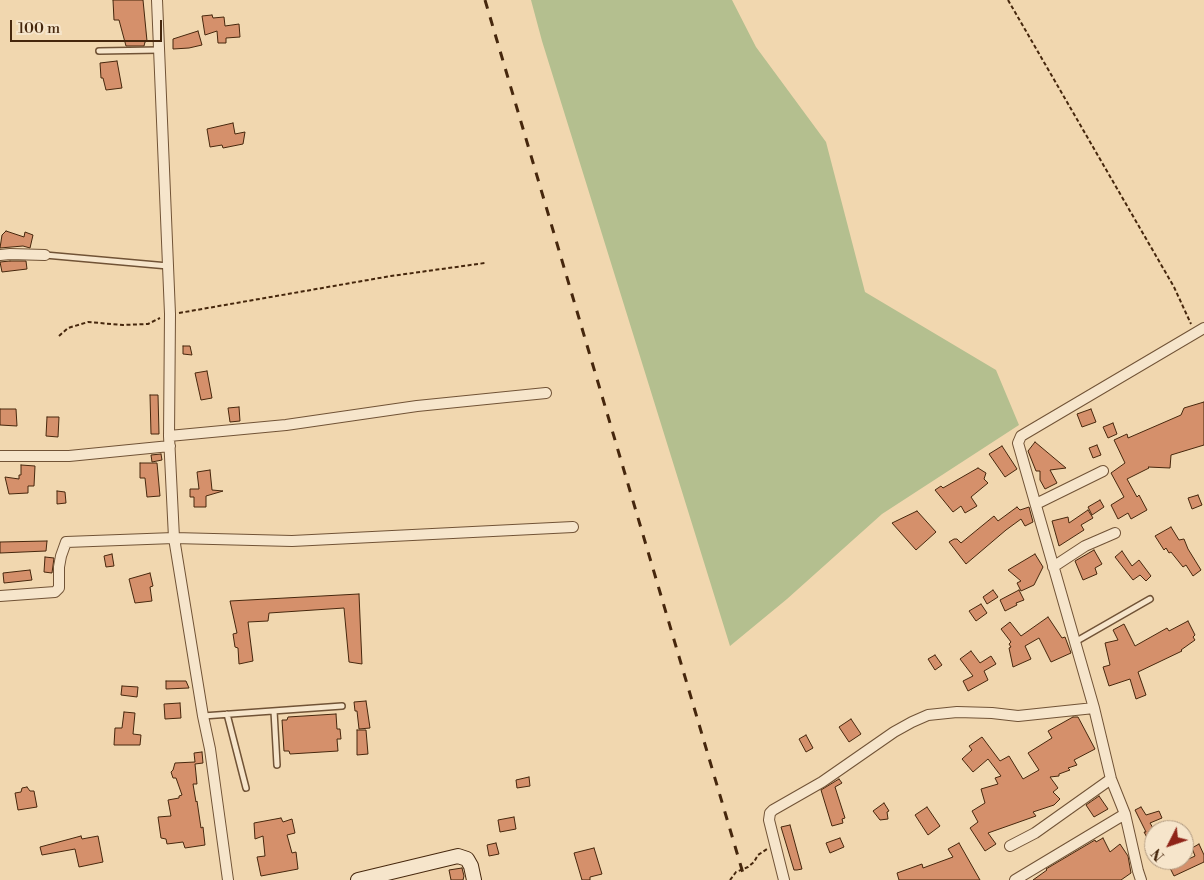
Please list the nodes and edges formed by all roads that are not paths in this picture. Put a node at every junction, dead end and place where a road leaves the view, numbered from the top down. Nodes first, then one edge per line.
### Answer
1 (157, 0) edge
2 (159, 50) junction
3 (99, 51) dead end
4 (0, 255) edge
5 (45, 255) joint
6 (168, 266) junction
7 (1199, 331) edge
8 (546, 393) dead end
9 (169, 441) junction
10 (0, 456) edge
11 (1104, 471) dead end
12 (1036, 504) junction
13 (573, 528) dead end
14 (1115, 533) dead end
15 (174, 538) junction
16 (1053, 567) junction
17 (0, 596) edge
18 (1150, 599) dead end
19 (1075, 642) junction
20 (342, 706) dead end
21 (1094, 708) junction
22 (274, 711) junction
23 (227, 714) junction
24 (203, 716) junction
25 (277, 765) dead end
26 (1111, 779) junction
27 (246, 788) dead end
28 (1125, 814) junction
29 (1010, 846) dead end
30 (228, 880) edge
31 (358, 880) edge
32 (474, 880) edge
33 (784, 880) edge
34 (1015, 880) edge
35 (1141, 880) edge

1 - 2 street
2 - 3 lane
2 - 6 street
4 - 5 street
5 - 6 lane
6 - 9 street
7 - 12 street
8 - 9 street
9 - 10 street
9 - 15 street
11 - 12 street
12 - 16 street
13 - 15 street
14 - 16 street
15 - 17 street
15 - 24 street
16 - 19 street
18 - 19 lane
19 - 21 street
20 - 22 lane
21 - 26 street
21 - 33 street
22 - 23 lane
22 - 25 lane
23 - 24 lane
23 - 27 lane
24 - 30 street
26 - 28 street
26 - 29 street
28 - 34 street
28 - 35 street
31 - 32 main road

